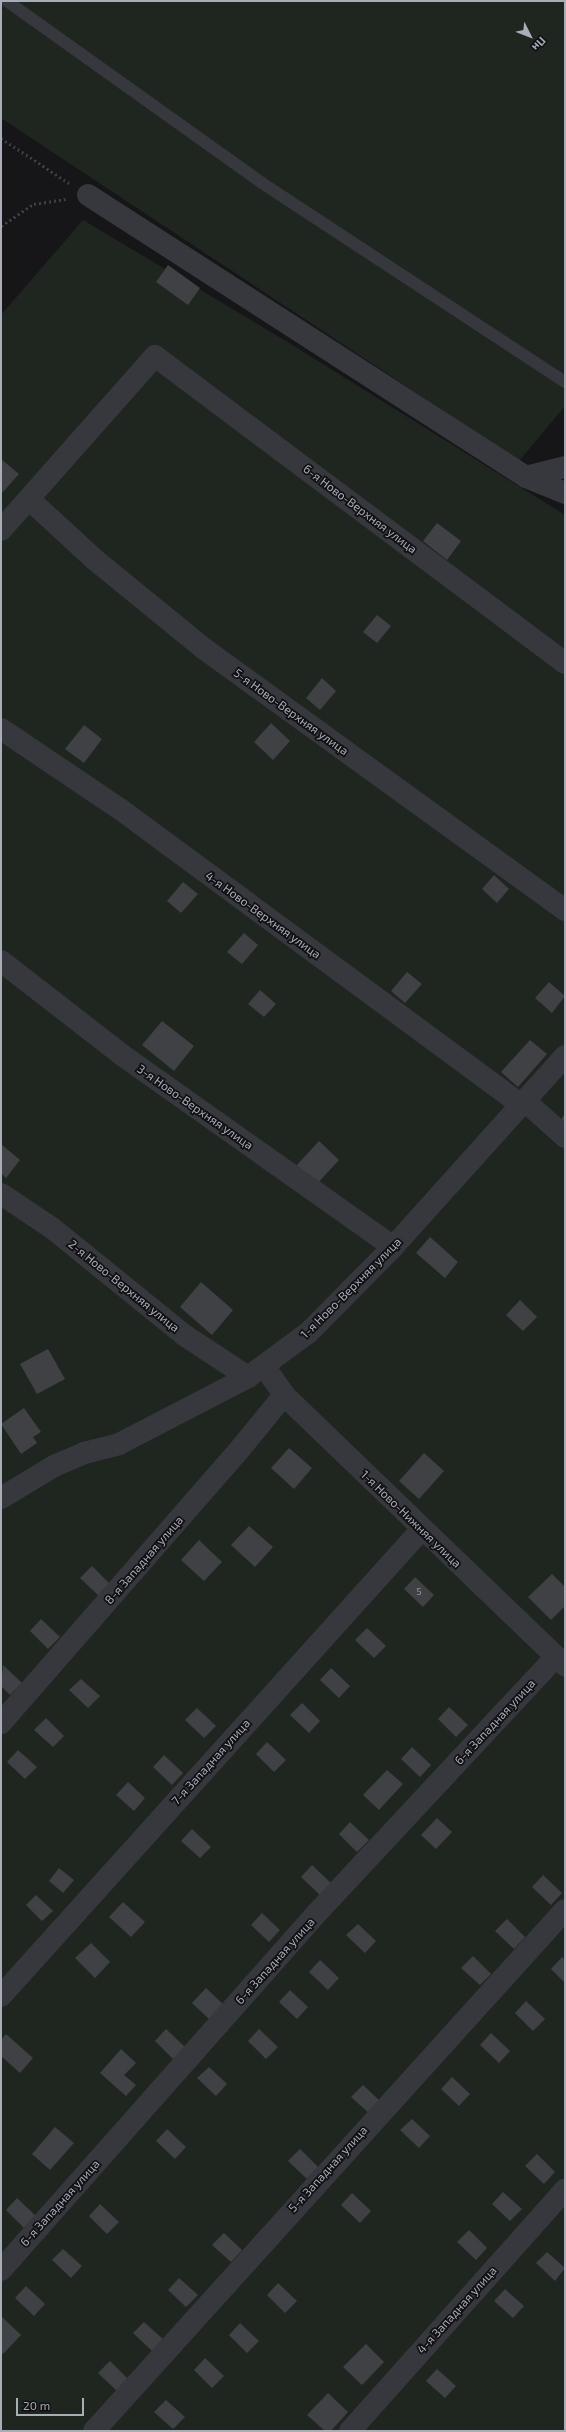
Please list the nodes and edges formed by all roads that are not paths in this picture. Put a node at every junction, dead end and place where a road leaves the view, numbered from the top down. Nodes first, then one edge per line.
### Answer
1 (7, 1) edge
2 (88, 196) road end
3 (565, 382) edge
4 (565, 467) edge
5 (526, 477) junction
6 (565, 493) edge
7 (29, 499) junction
8 (1, 530) edge
9 (565, 664) edge
10 (1, 729) edge
11 (565, 910) edge
12 (1, 961) edge
13 (565, 1056) edge
14 (523, 1103) junction
15 (565, 1137) edge
16 (1, 1194) edge
17 (393, 1247) junction
18 (256, 1371) junction
19 (284, 1395) junction
20 (1, 1498) edge
21 (422, 1529) junction
22 (560, 1661) edge
23 (1, 1723) edge
24 (565, 1910) edge
25 (1, 1996) edge
26 (565, 2190) edge
27 (1, 2270) edge
28 (94, 2431) edge
29 (350, 2431) edge

1 - 3 lane
2 - 5 street
4 - 5 street
5 - 6 street
7 - 8 street
7 - 9 street, 6-я Ново-Верхняя улица
7 - 11 street, 5-я Ново-Верхняя улица
10 - 14 street, 4-я Ново-Верхняя улица
12 - 17 street, 3-я Ново-Верхняя улица
13 - 14 street, 1-я Ново-Верхняя улица
14 - 15 street, 4-я Ново-Верхняя улица
14 - 17 street, 1-я Ново-Верхняя улица
16 - 18 street, 2-я Ново-Верхняя улица
17 - 18 street, 1-я Ново-Верхняя улица
18 - 19 street, 1-я Ново-Нижняя улица
18 - 20 street, 1-я Ново-Верхняя улица
19 - 21 street, 1-я Ново-Нижняя улица
19 - 23 street, 8-я Западная улица
21 - 22 street, 1-я Ново-Нижняя улица
21 - 25 street, 7-я Западная улица
22 - 27 street, 6-я Западная улица
24 - 28 street, 5-я Западная улица
26 - 29 street, 4-я Западная улица

